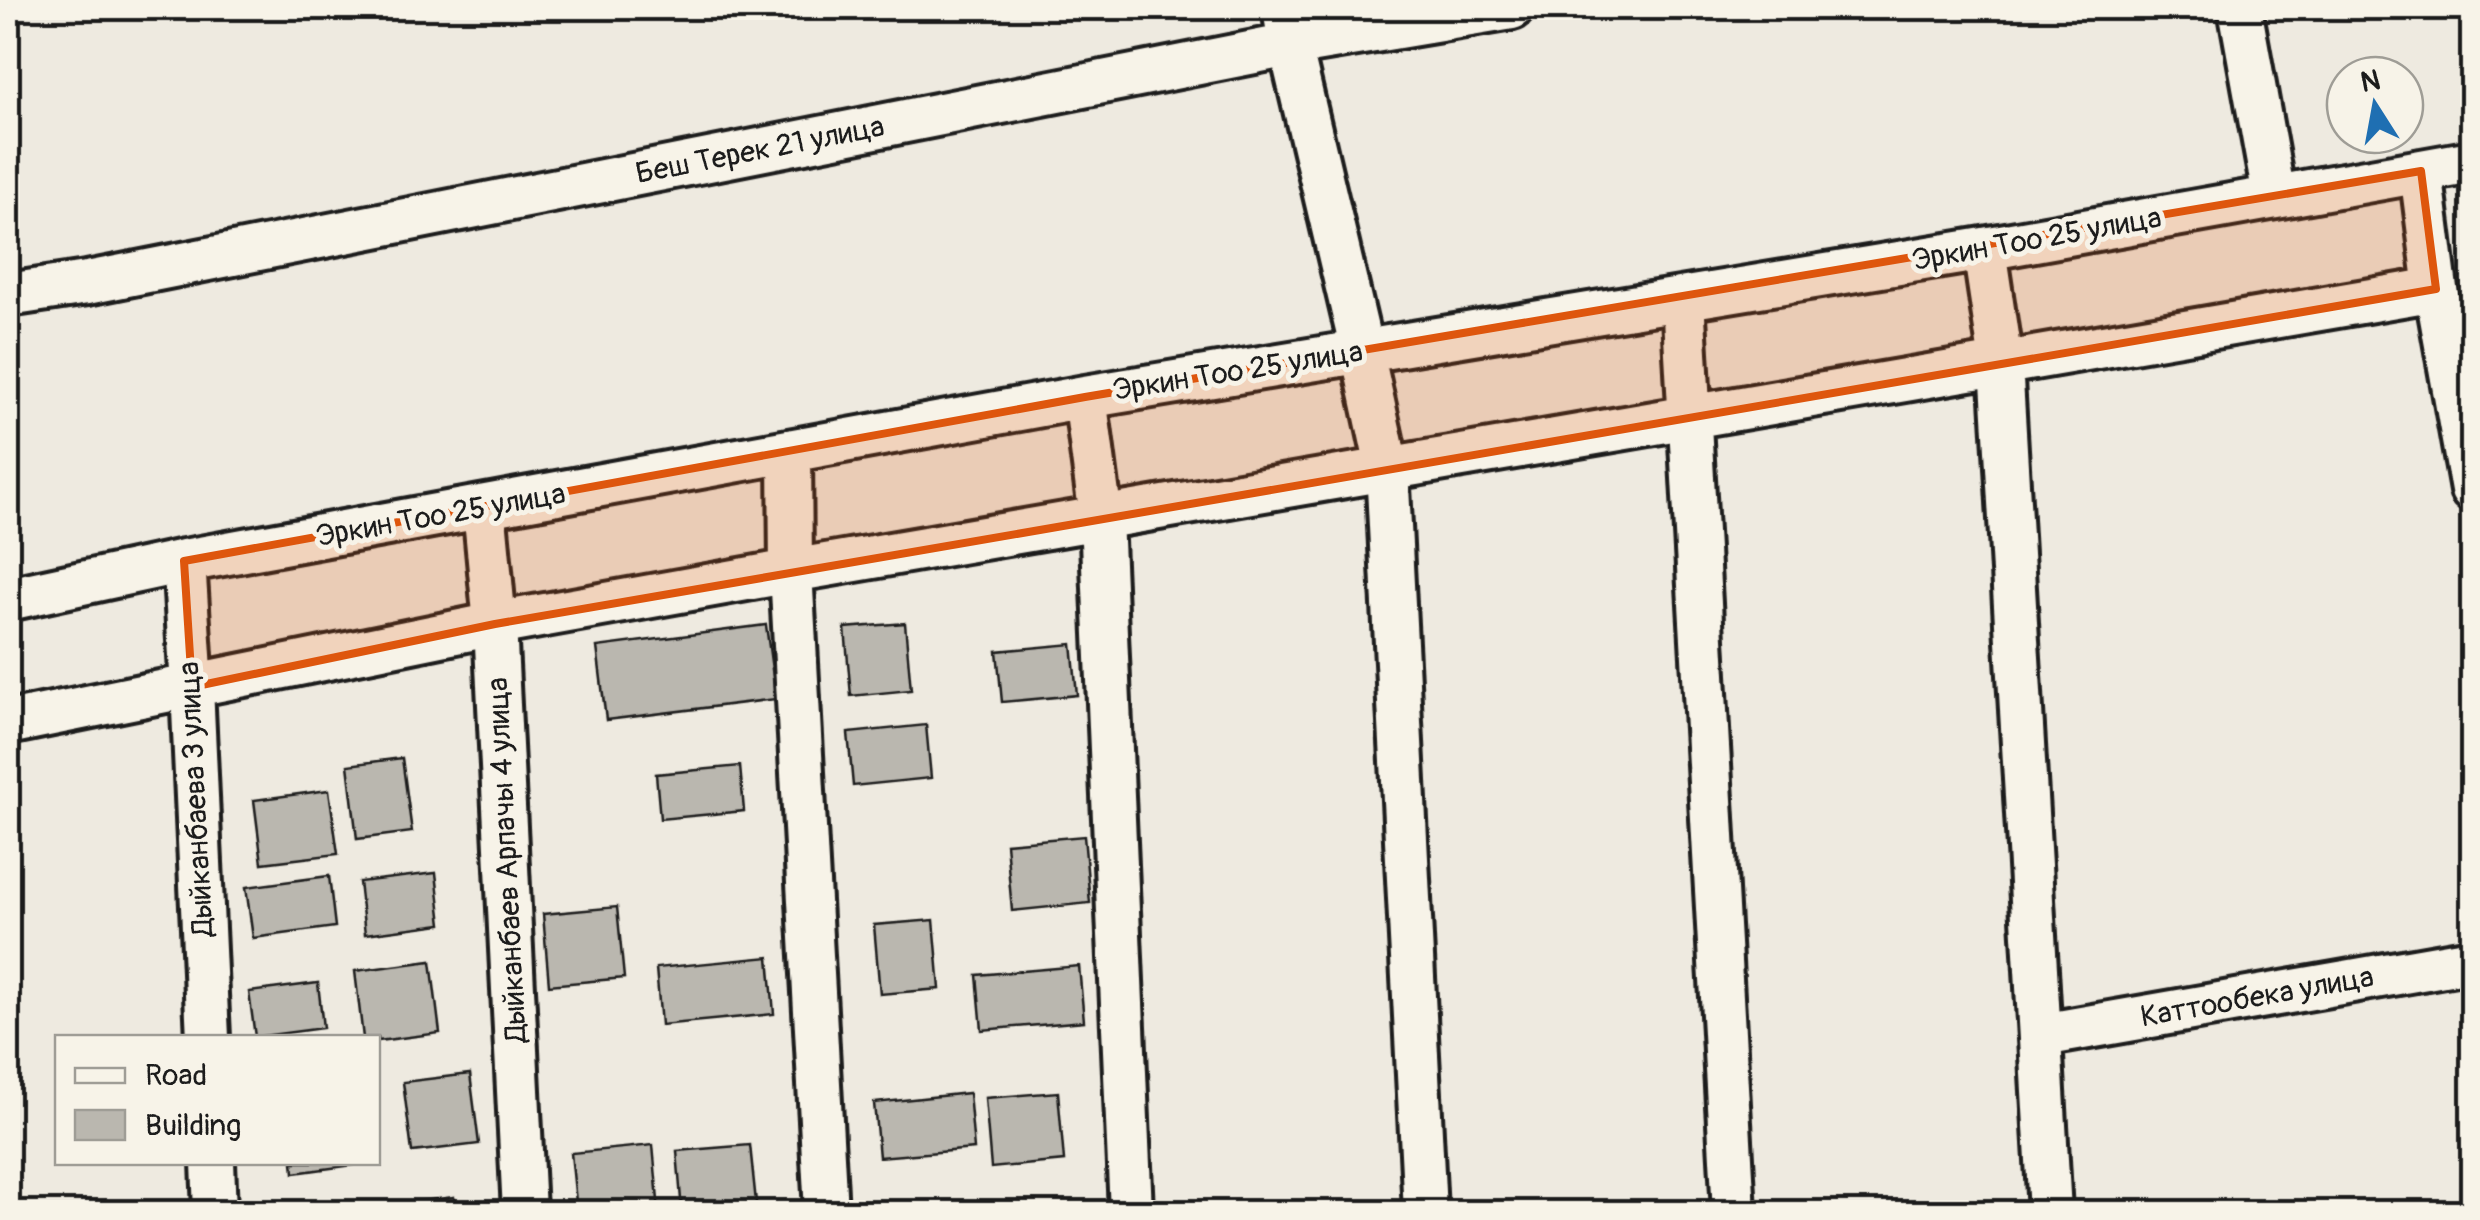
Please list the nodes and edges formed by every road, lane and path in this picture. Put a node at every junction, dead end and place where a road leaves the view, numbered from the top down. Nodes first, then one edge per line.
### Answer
1 (1512, 8) edge
2 (2240, 8) edge
3 (1287, 26) edge
4 (2472, 162) edge
5 (2421, 171) junction
6 (2274, 196) junction
7 (1984, 248) junction
8 (2436, 288) junction
9 (8, 295) edge
10 (1683, 299) junction
11 (1362, 351) junction
12 (2001, 363) junction
13 (1085, 397) junction
14 (1688, 415) junction
15 (790, 451) junction
16 (1387, 467) junction
17 (2472, 490) edge
18 (484, 507) junction
19 (1101, 518) junction
20 (184, 561) junction
21 (791, 570) junction
22 (8, 599) edge
23 (496, 624) junction
24 (192, 687) junction
25 (8, 723) edge
26 (2472, 960) edge
27 (208, 1035) edge
28 (2042, 1035) junction
29 (213, 1165) edge
30 (216, 1212) edge
31 (524, 1212) edge
32 (826, 1212) edge
33 (1131, 1212) edge
34 (1426, 1212) edge
35 (1734, 1212) edge
36 (2050, 1212) edge

1 - 3 street, Беш Терек 21 улица
2 - 6 street
3 - 9 street, Беш Терек 21 улица
3 - 11 street
4 - 5 street, Эркин Тоо 25 улица
5 - 6 street, Эркин Тоо 25 улица
5 - 8 street
6 - 7 street, Эркин Тоо 25 улица
7 - 10 street, Эркин Тоо 25 улица
7 - 12 street
8 - 12 street
8 - 17 street
10 - 11 street, Эркин Тоо 25 улица
10 - 14 street
11 - 13 street, Эркин Тоо 25 улица
11 - 16 street
12 - 14 street
12 - 28 street
13 - 15 street, Эркин Тоо 25 улица
13 - 19 street
14 - 16 street
14 - 35 street
15 - 18 street, Эркин Тоо 25 улица
15 - 21 street
16 - 19 street
16 - 34 street
18 - 20 street, Эркин Тоо 25 улица
18 - 23 street, Дыйканбаев Арпачы 4 улица
19 - 21 street
19 - 33 street
20 - 22 street, Эркин Тоо 25 улица
20 - 24 street, Дыйканбаева 3 улица
21 - 23 street
21 - 32 street
23 - 24 street
23 - 31 street, Дыйканбаев Арпачы 4 улица
24 - 25 street
24 - 27 street, Дыйканбаева 3 улица
26 - 28 street, Каттообека улица
28 - 36 street
29 - 30 street

